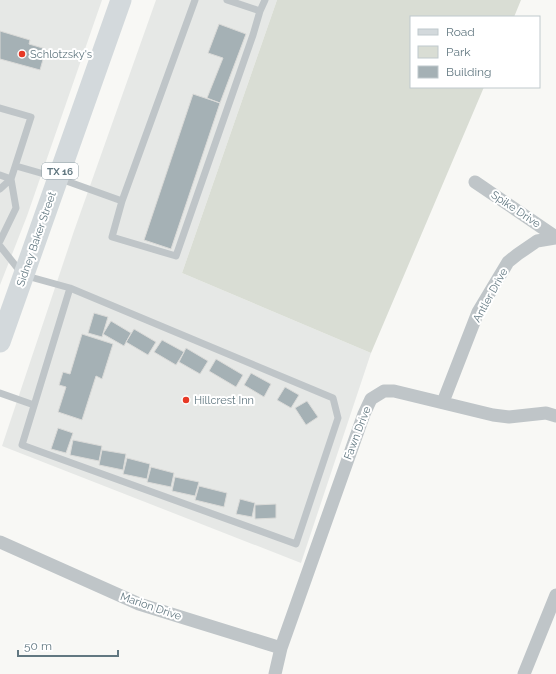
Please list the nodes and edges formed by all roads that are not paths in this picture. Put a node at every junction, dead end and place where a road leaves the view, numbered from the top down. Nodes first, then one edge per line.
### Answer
1 (121, 0) edge
2 (195, 0) edge
3 (227, 0) edge
4 (264, 0) edge
5 (260, 11) junction
6 (0, 108) edge
7 (16, 166) junction
8 (0, 176) edge
9 (58, 178) junction
10 (11, 179) junction
11 (475, 182) dead end
12 (0, 189) edge
13 (122, 201) junction
14 (556, 238) edge
15 (0, 241) edge
16 (0, 246) edge
17 (23, 275) junction
18 (70, 288) junction
19 (0, 342) edge
20 (0, 393) edge
21 (443, 402) junction
22 (34, 405) junction
23 (556, 416) edge
24 (0, 542) edge
25 (556, 595) edge
26 (281, 648) junction
27 (275, 674) edge
28 (524, 674) edge

1 - 9 main road, Sidney Baker Street / TX 16
2 - 13 lane
3 - 5 lane
4 - 5 lane
5 - 13 lane
6 - 7 lane
7 - 9 lane
7 - 10 lane
8 - 10 lane
9 - 13 lane
9 - 17 main road, Sidney Baker Street / TX 16
10 - 12 lane
10 - 15 lane
11 - 14 street, Spike Drive
14 - 21 street, Antler Drive
16 - 17 lane
17 - 18 lane
17 - 19 main road, Sidney Baker Street / TX 16
18 - 22 lane
18 - 22 lane
20 - 22 lane
21 - 23 street, Fawn Drive
21 - 26 street, Fawn Drive
24 - 26 street, Marion Drive
25 - 28 street
26 - 27 street

